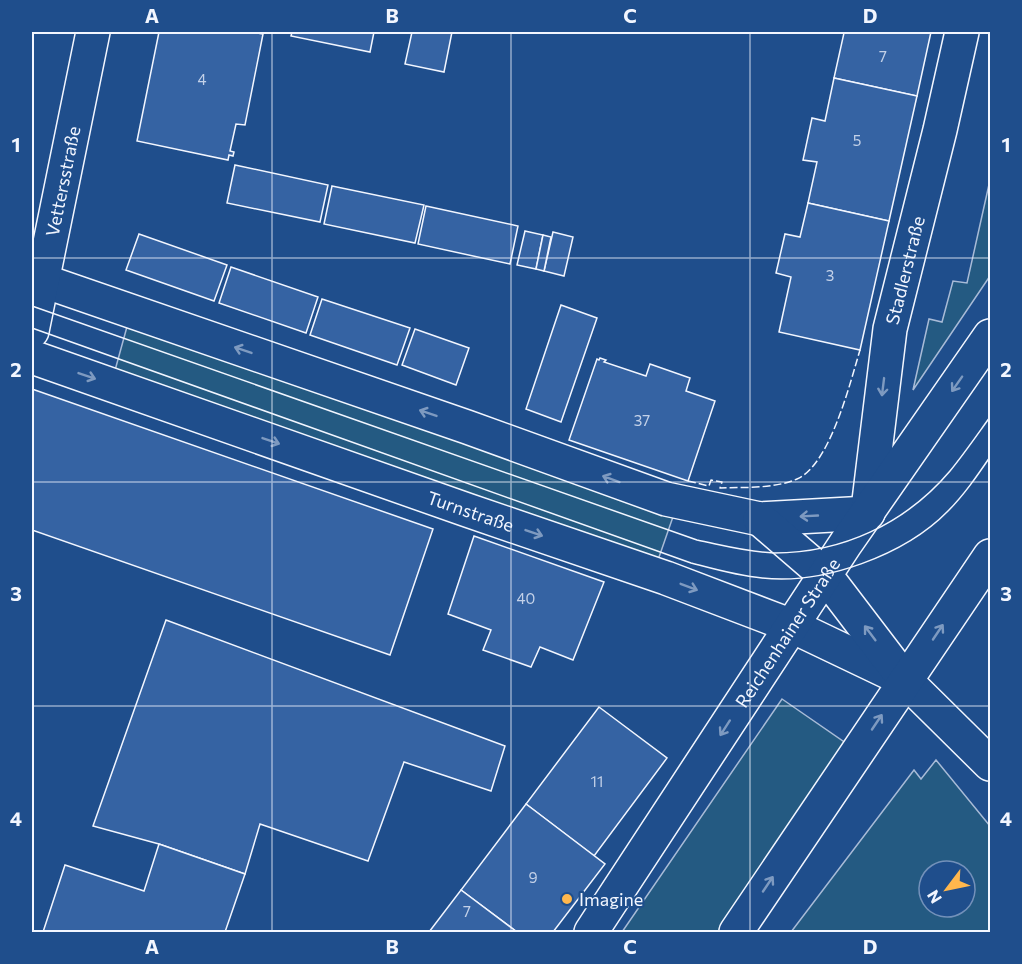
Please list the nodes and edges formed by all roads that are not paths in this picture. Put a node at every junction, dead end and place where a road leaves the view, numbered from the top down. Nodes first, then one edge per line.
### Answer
1 (93, 32) edge
2 (962, 32) edge
3 (37, 279) edge
4 (32, 331) edge
5 (990, 336) edge
6 (32, 357) edge
7 (868, 513) junction
8 (760, 519) junction
9 (990, 556) edge
10 (825, 575) junction
11 (792, 626) junction
12 (905, 680) junction
13 (990, 764) edge
14 (591, 933) edge
15 (736, 933) edge

1 - 3 street, Vettersstraße
2 -> 7 street, Stadlerstraße
3 - 4 street, Vettersstraße
8 -> 3 street, Turnstraße
5 -> 7 street, Reichenhainer Straße
6 -> 11 street, Turnstraße
7 -> 8 street, Turnstraße
7 - 10 street, Reichenhainer Straße
8 - 10 street, Turnstraße
12 -> 9 street
10 - 11 street, Reichenhainer Straße
12 -> 10 street, Turnstraße
11 - 12 street, Turnstraße
11 -> 14 street, Reichenhainer Straße
12 - 13 street, Turnstraße
15 -> 12 street

